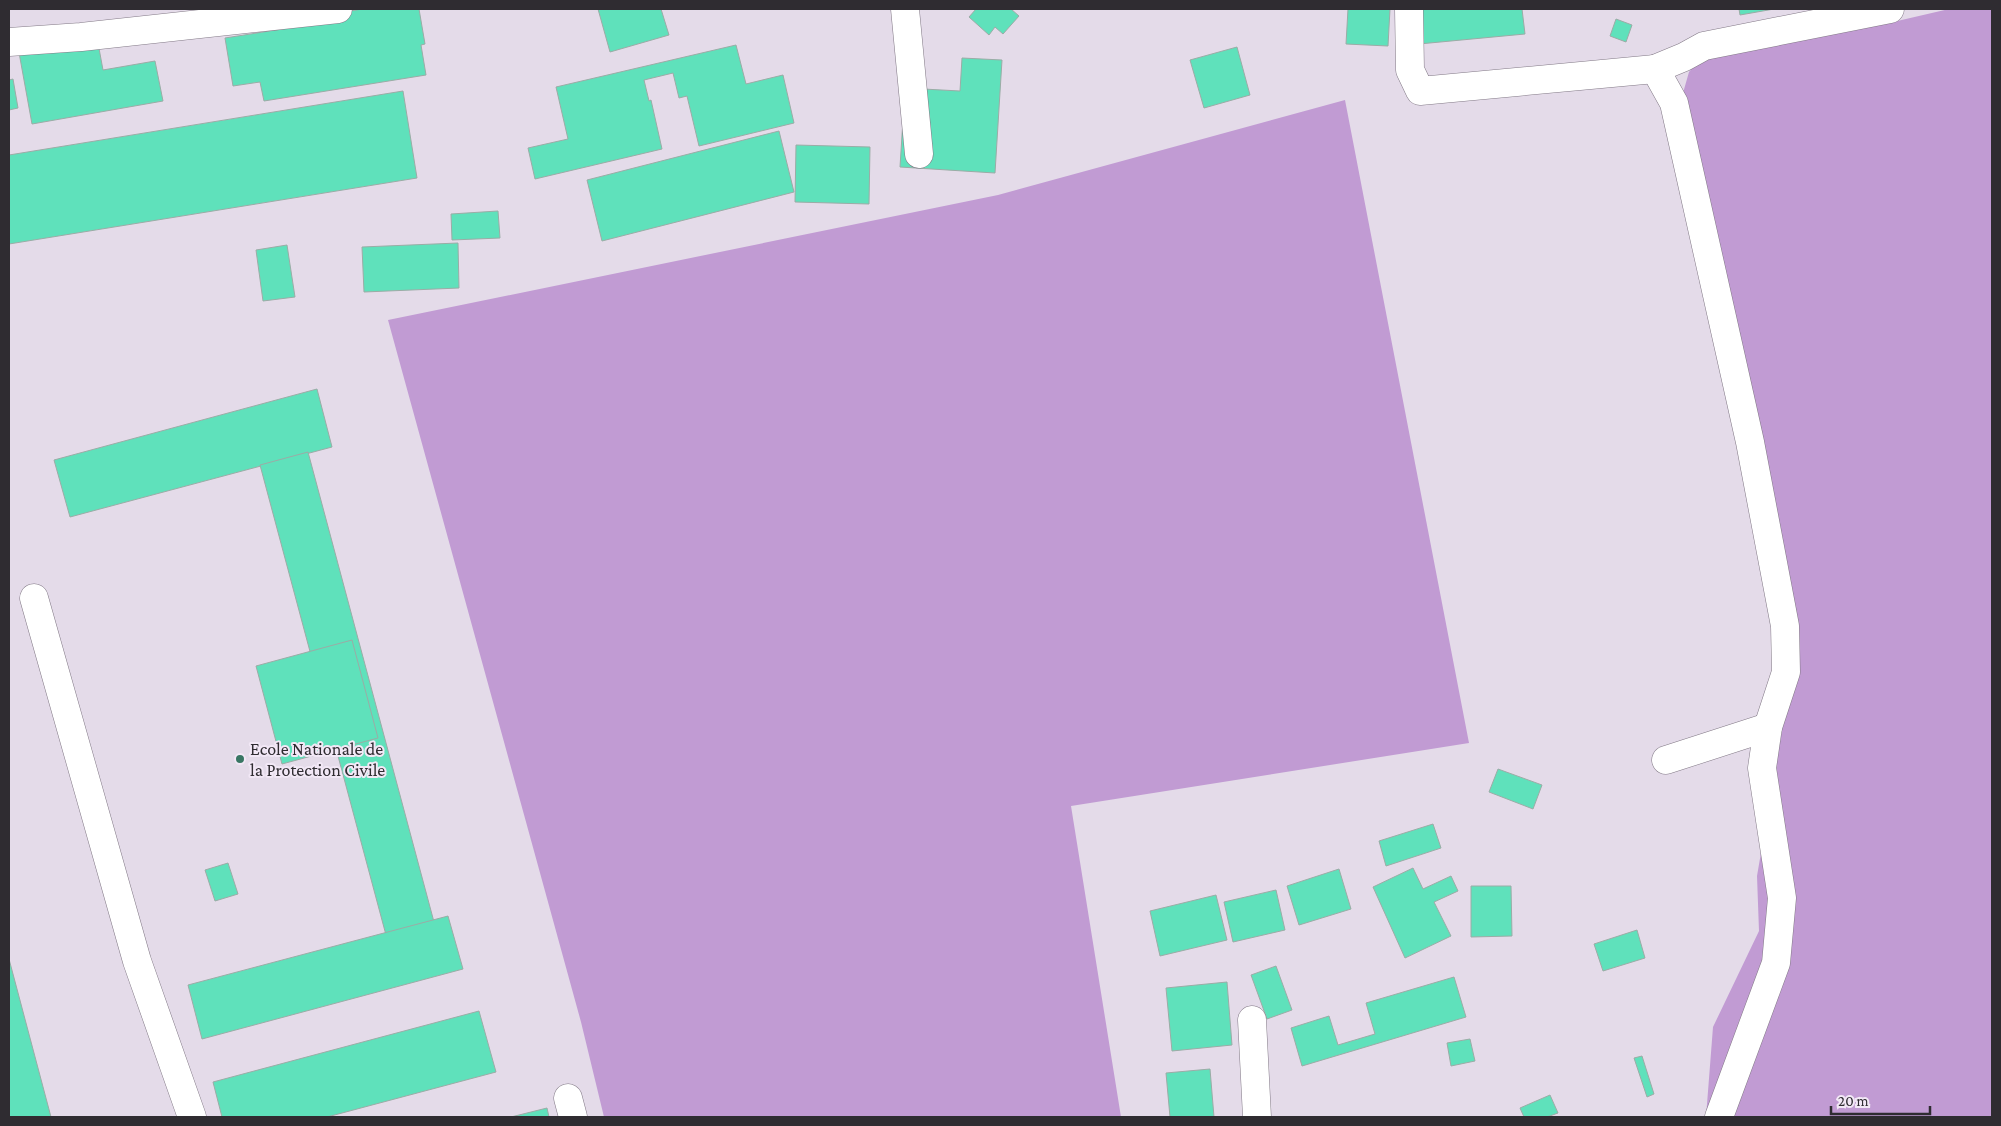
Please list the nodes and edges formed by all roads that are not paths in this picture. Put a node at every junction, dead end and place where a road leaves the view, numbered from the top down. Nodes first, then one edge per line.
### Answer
1 (338, 9) edge
2 (905, 9) edge
3 (1409, 9) edge
4 (1890, 9) edge
5 (9, 42) edge
6 (1655, 69) junction
7 (920, 154) dead end
8 (34, 598) dead end
9 (1768, 727) junction
10 (1666, 760) dead end
11 (1252, 1020) dead end
12 (192, 1117) edge
13 (1257, 1117) edge
14 (1719, 1117) edge

1 - 5 street
2 - 7 street
3 - 6 street
4 - 6 street
6 - 9 street
8 - 12 street
9 - 10 street
9 - 14 street
11 - 13 street

